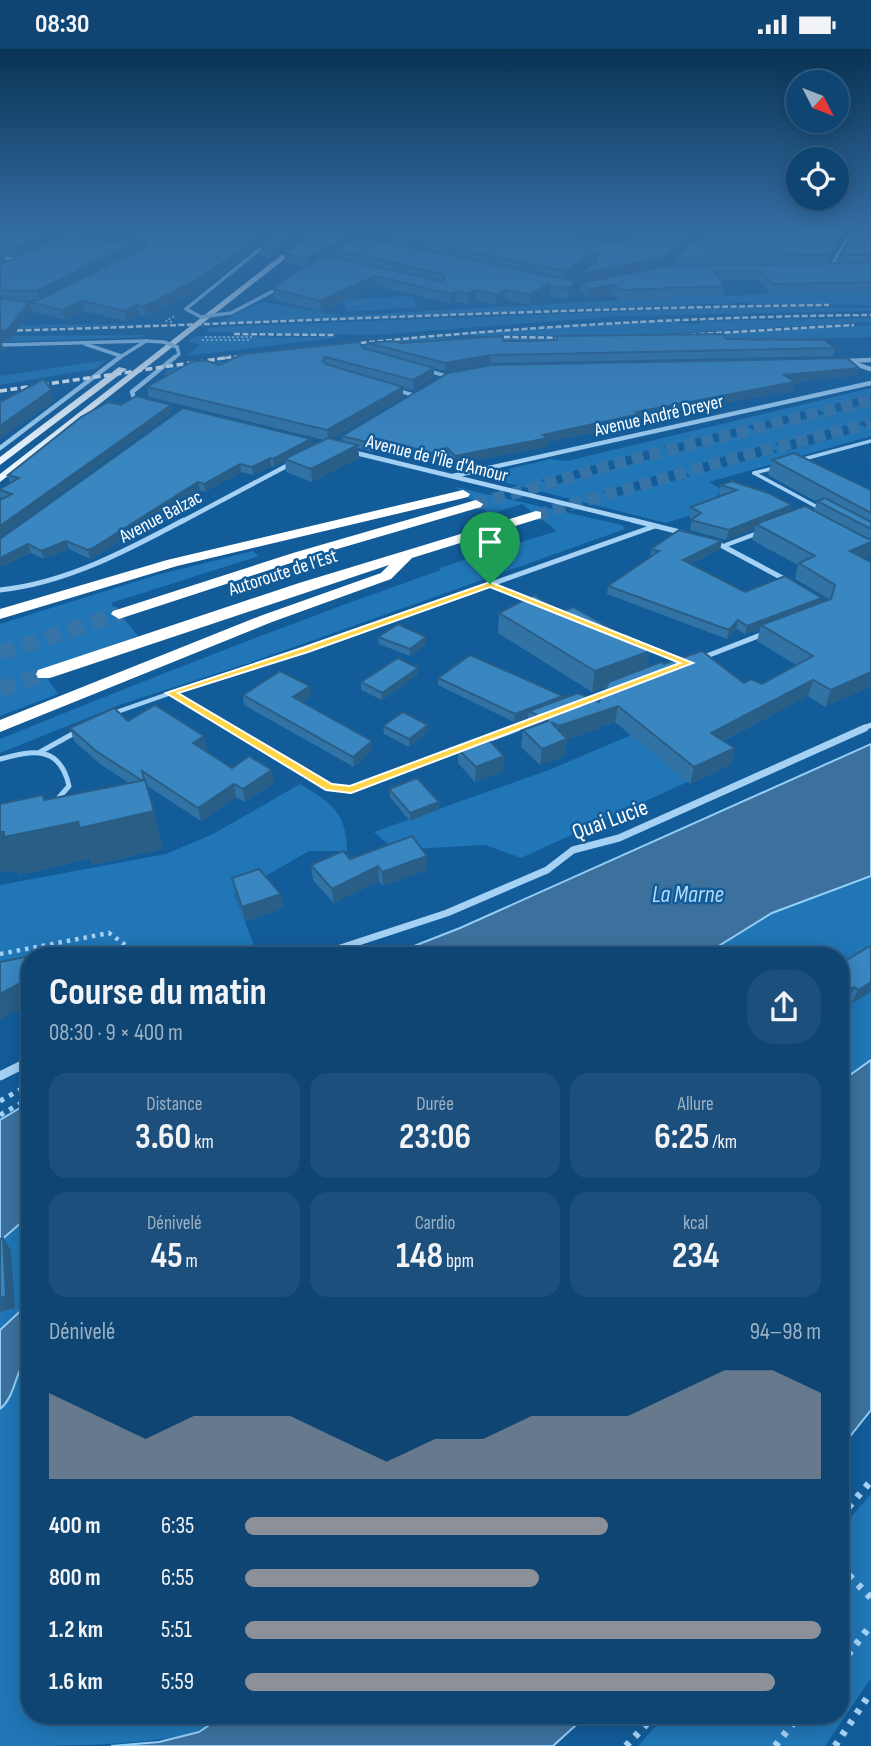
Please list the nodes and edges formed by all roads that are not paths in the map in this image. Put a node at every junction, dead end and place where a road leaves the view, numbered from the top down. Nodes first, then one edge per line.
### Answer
1 (187, 308) edge
2 (199, 308) edge
3 (219, 308) edge
4 (240, 308) edge
5 (146, 341) junction
6 (78, 342) junction
7 (0, 345) edge
8 (121, 356) junction
9 (831, 361) edge
10 (844, 361) junction
11 (871, 361) edge
12 (871, 369) edge
13 (429, 371) edge
14 (455, 373) edge
15 (446, 376) junction
16 (436, 381) edge
17 (871, 383) edge
18 (394, 389) edge
19 (419, 391) edge
20 (413, 395) junction
21 (402, 401) edge
22 (149, 403) edge
23 (871, 441) edge
24 (0, 448) edge
25 (339, 449) edge
26 (302, 458) edge
27 (0, 462) edge
28 (792, 462) edge
29 (780, 466) edge
30 (453, 476) junction
31 (0, 479) edge
32 (463, 494) tunnel mouth
33 (476, 504) tunnel mouth
34 (811, 513) edge
35 (536, 515) tunnel mouth
36 (655, 526) junction
37 (765, 530) edge
38 (688, 534) edge
39 (710, 540) edge
40 (726, 545) junction
41 (411, 552) junction
42 (490, 584) junction
43 (794, 584) edge
44 (0, 590) edge
45 (540, 604) edge
46 (0, 614) edge
47 (119, 614) tunnel mouth
48 (775, 629) edge
49 (614, 634) edge
50 (689, 663) junction
51 (676, 668) edge
52 (44, 674) tunnel mouth
53 (611, 692) edge
54 (171, 693) junction
55 (572, 707) edge
56 (105, 717) edge
57 (546, 717) edge
58 (871, 725) edge
59 (0, 726) edge
60 (83, 728) edge
61 (40, 753) junction
62 (0, 759) edge
63 (44, 808) edge
64 (343, 947) edge
65 (21, 1066) edge
66 (0, 1076) edge

1 - 4 street, bridge
2 - 27 main road
3 - 31 main road
5 - 6 street
5 - 8 street
5 - 22 street, bridge
6 - 7 street
6 - 8 street
8 - 24 street
9 - 10 street
10 - 11 street
10 - 12 street
13 - 15 lane
14 - 15 street
15 - 16 street
17 - 30 street, Avenue André Dreyer
18 - 20 lane
19 - 20 street
20 - 21 street
23 - 28 lane
25 - 30 street, Avenue de l'Île d'Amour
26 - 44 street, Avenue Balzac
29 - 34 lane
30 - 36 street, Avenue de l'Île d'Amour
32 - 46 highway
33 - 47 highway, Autoroute de l’Est
35 - 41 highway, Autoroute de l’Est
36 - 38 street, Avenue de l'Île d'Amour
36 - 42 street
37 - 40 lane
39 - 40 street
40 - 43 street
41 - 52 highway, Autoroute de l’Est
41 - 59 highway
42 - 45 street
42 - 54 street
48 - 50 street
49 - 50 street
50 - 51 street
53 - 55 street
54 - 56 lane
54 - 57 street
58 - 64 street, Quai Lucie
60 - 61 lane
61 - 62 lane
61 - 63 lane
65 - 66 street

